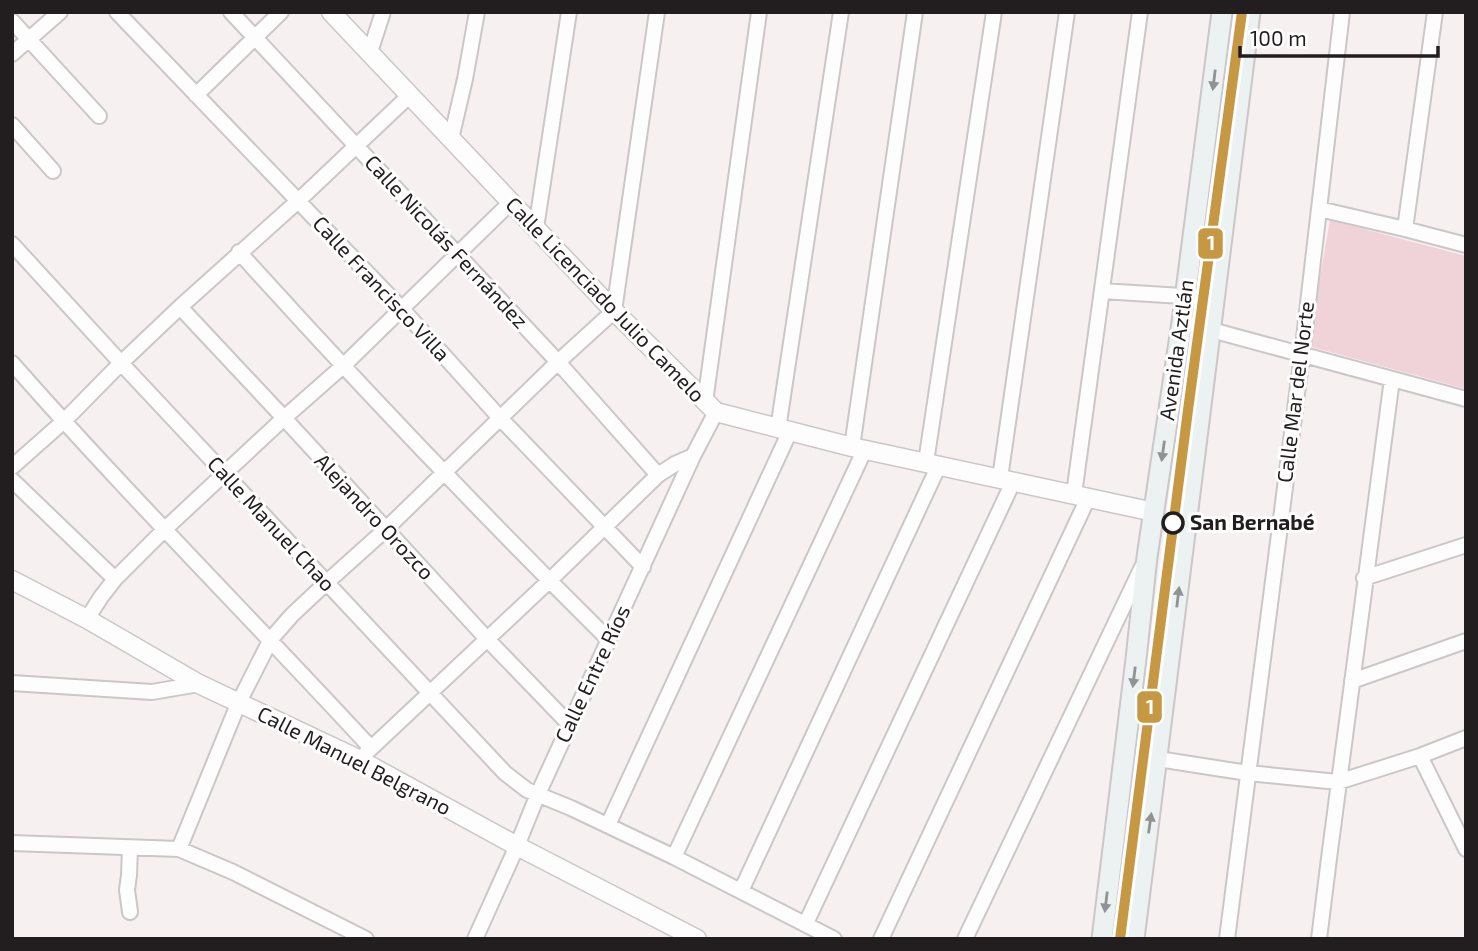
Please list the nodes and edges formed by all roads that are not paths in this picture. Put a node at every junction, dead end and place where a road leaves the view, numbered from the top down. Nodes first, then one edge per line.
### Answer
1 (60, 12) edge
2 (117, 12) edge
3 (231, 12) edge
4 (281, 12) edge
5 (331, 12) edge
6 (383, 12) edge
7 (477, 12) edge
8 (569, 12) edge
9 (657, 12) edge
10 (759, 12) edge
11 (841, 12) edge
12 (915, 12) edge
13 (993, 12) edge
14 (1067, 12) edge
15 (1140, 12) edge
16 (1222, 12) edge
17 (1250, 12) edge
18 (1342, 12) edge
19 (1435, 12) edge
20 (12, 21) edge
21 (254, 37) junction
22 (29, 39) junction
23 (370, 52) junction
24 (12, 54) edge
25 (195, 95) junction
26 (410, 95) junction
27 (99, 116) dead end
28 (12, 125) edge
29 (451, 138) junction
30 (357, 145) junction
31 (53, 171) dead end
32 (298, 201) junction
33 (510, 202) junction
34 (1318, 209) junction
35 (536, 228) junction
36 (1405, 229) junction
37 (1466, 245) edge
38 (15, 251) edge
39 (239, 252) junction
40 (458, 254) junction
41 (1102, 291) junction
42 (1185, 295) junction
43 (1214, 298) junction
44 (180, 307) junction
45 (401, 309) junction
46 (614, 312) junction
47 (1182, 322) junction
48 (1210, 330) junction
49 (1302, 355) junction
50 (558, 362) junction
51 (12, 363) edge
52 (121, 363) junction
53 (343, 366) junction
54 (1392, 379) junction
55 (1466, 399) edge
56 (710, 407) junction
57 (284, 418) junction
58 (500, 418) junction
59 (64, 421) junction
60 (784, 430) junction
61 (858, 448) junction
62 (693, 456) junction
63 (933, 463) junction
64 (12, 467) edge
65 (443, 472) junction
66 (225, 474) junction
67 (657, 475) junction
68 (12, 480) edge
69 (1006, 480) junction
70 (1081, 496) junction
71 (1154, 512) junction
72 (604, 527) junction
73 (165, 529) junction
74 (385, 530) junction
75 (1466, 545) edge
76 (1147, 557) junction
77 (643, 567) junction
78 (1364, 578) junction
79 (115, 579) junction
80 (12, 580) edge
81 (549, 580) junction
82 (326, 583) junction
83 (87, 618) junction
84 (271, 639) junction
85 (487, 639) junction
86 (609, 640) junction
87 (1466, 641) edge
88 (1352, 681) junction
89 (12, 684) edge
90 (200, 684) junction
91 (430, 693) junction
92 (239, 702) junction
93 (570, 725) junction
94 (1466, 738) edge
95 (365, 754) junction
96 (1420, 756) junction
97 (1158, 759) junction
98 (1248, 773) junction
99 (1338, 782) junction
100 (538, 794) junction
101 (608, 825) junction
102 (12, 843) edge
103 (517, 846) junction
104 (130, 848) junction
105 (179, 849) junction
106 (1466, 849) edge
107 (674, 857) junction
108 (741, 891) junction
109 (130, 912) dead end
110 (806, 923) junction
111 (366, 939) edge
112 (475, 939) edge
113 (697, 939) edge
114 (834, 939) edge
115 (881, 939) edge
116 (965, 939) edge
117 (1102, 939) edge
118 (1134, 939) edge
119 (1227, 939) edge
120 (1319, 939) edge

1 - 22 street
2 - 25 street, Calle Francisco Villa
3 - 21 street, Calle Nicolás Fernández
4 - 21 street
5 - 23 street, Calle Licenciado Julio Camelo
6 - 23 street
7 - 29 street
8 - 35 street
9 - 46 street
10 - 56 street, Calle Entre Ríos
11 - 60 street
12 - 61 street
13 - 63 street
14 - 69 street
15 - 41 street
16 -> 42 main road, Avenida Aztlán
17 - 43 main road, Avenida Aztlán
18 - 34 street, Calle Mar del Norte
19 - 36 street
20 - 22 street
21 - 25 street
21 - 30 street, Calle Nicolás Fernández
22 - 24 street
22 - 27 street
23 - 26 street, Calle Licenciado Julio Camelo
25 - 32 street, Calle Francisco Villa
26 - 29 street, Calle Licenciado Julio Camelo
26 - 30 street
28 - 31 street
29 - 33 street, Calle Licenciado Julio Camelo
30 - 32 street
30 - 40 street, Calle Nicolás Fernández
32 - 39 street
32 - 45 street, Calle Francisco Villa
33 - 35 street, Calle Licenciado Julio Camelo
33 - 40 street
34 - 36 street
34 - 49 street, Calle Mar del Norte
35 - 46 street, Calle Licenciado Julio Camelo
36 - 37 street
38 - 52 street, Calle Manuel Chao
39 - 44 street
39 - 53 street
40 - 45 street
40 - 50 street, Calle Nicolás Fernández
41 - 42 street
41 - 70 street
42 - 43 street
42 - 47 main road, Avenida Aztlán
43 - 48 main road, Avenida Aztlán
44 - 52 street
44 - 57 street, Alejandro Orozco
45 - 53 street
45 - 58 street, Calle Francisco Villa
46 - 50 street
46 - 56 street, Calle Licenciado Julio Camelo
47 - 48 street
47 -> 71 main road, Avenida Aztlán
48 - 49 street
97 -> 48 main road, Avenida Aztlán
49 - 54 street
49 - 98 street, Calle Mar del Norte
50 - 58 street
50 - 67 street, Calle Nicolás Fernández
51 - 59 street
52 - 59 street
52 - 66 street, Calle Manuel Chao
53 - 57 street
53 - 65 street
54 - 55 street
54 - 78 street
56 - 60 street, Calle Licenciado Julio Camelo
56 - 62 street, Calle Entre Ríos
57 - 66 street
57 - 74 street, Alejandro Orozco
58 - 65 street
58 - 72 street, Calle Francisco Villa
59 - 64 street
59 - 73 street
60 - 61 street, Calle Licenciado Julio Camelo
60 - 101 street
61 - 63 street, Calle Licenciado Julio Camelo
61 - 107 street
62 - 67 street
62 - 77 street, Calle Entre Ríos
63 - 69 street, Calle Licenciado Julio Camelo
63 - 108 street
65 - 74 street
65 - 81 street
66 - 73 street
66 - 82 street, Calle Manuel Chao
67 - 72 street
68 - 79 street
69 - 70 street, Calle Licenciado Julio Camelo
69 - 110 street
70 - 71 street, Calle Licenciado Julio Camelo
70 - 115 street
71 - 76 main road, Avenida Aztlán
72 - 77 street, Calle Francisco Villa
72 - 81 street
73 - 79 street
73 - 84 street
74 - 82 street
74 - 85 street, Alejandro Orozco
75 - 78 street
76 - 116 street
76 -> 117 main road, Avenida Aztlán
77 - 86 street, Calle Entre Ríos
78 - 88 street
79 - 83 street
80 - 83 street, Calle Manuel Belgrano
81 - 85 street
81 - 86 street
82 - 84 street
82 - 91 street, Calle Manuel Chao
83 - 90 street, Calle Manuel Belgrano
84 - 92 street
84 - 95 street
85 - 91 street
85 - 93 street, Alejandro Orozco
86 - 93 street, Calle Entre Ríos
87 - 88 street
88 - 99 street
89 - 90 street
90 - 92 street, Calle Manuel Belgrano
91 - 95 street
91 - 100 street, Calle Manuel Chao
92 - 95 street, Calle Manuel Belgrano
92 - 105 street
93 - 100 street, Calle Entre Ríos
94 - 96 street
95 - 103 street, Calle Manuel Belgrano
96 - 99 street
96 - 106 street
97 - 98 street
118 -> 97 main road, Avenida Aztlán
98 - 99 street
98 - 119 street, Calle Mar del Norte
99 - 120 street
100 - 101 street, Calle Manuel Chao
100 - 103 street, Calle Entre Ríos
101 - 107 street, Calle Manuel Chao
102 - 104 street
103 - 112 street, Calle Entre Ríos
103 - 113 street, Calle Manuel Belgrano
104 - 105 street
104 - 109 street
105 - 111 street
107 - 108 street, Calle Manuel Chao
108 - 110 street, Calle Manuel Chao
110 - 114 street, Calle Manuel Chao

